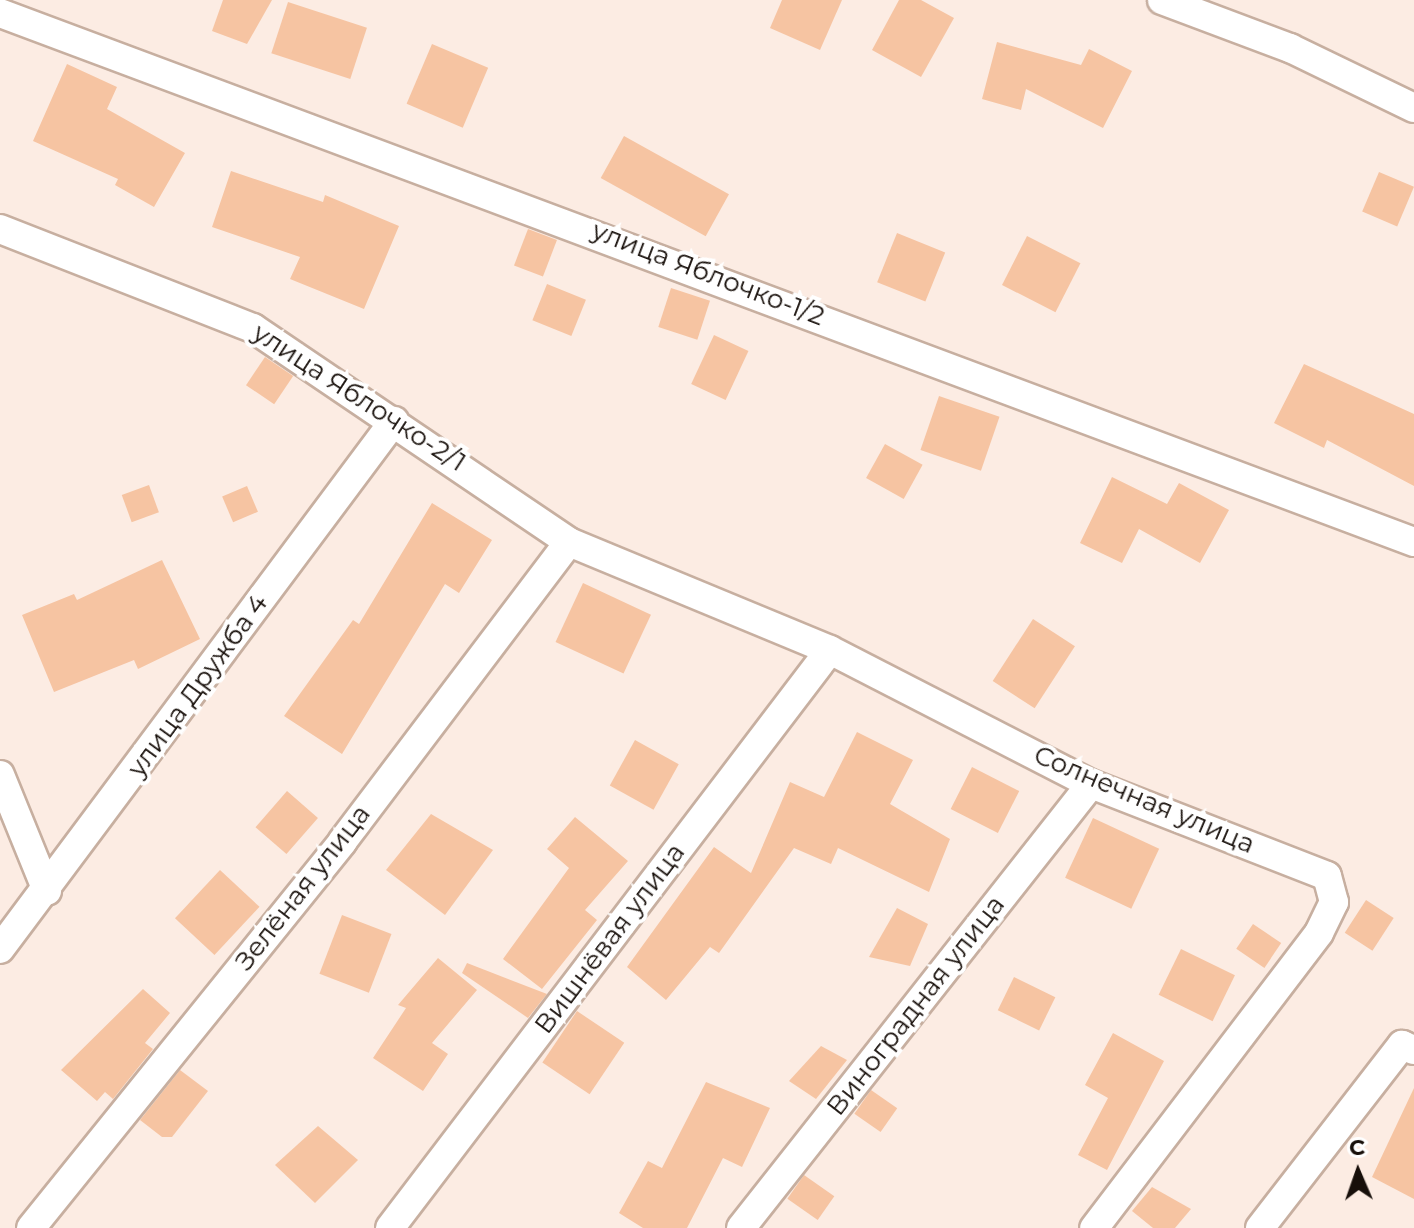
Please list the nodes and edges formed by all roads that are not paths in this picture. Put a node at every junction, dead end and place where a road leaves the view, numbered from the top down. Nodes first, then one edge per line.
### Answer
1 (1162, 0) edge
2 (0, 13) edge
3 (1414, 108) edge
4 (0, 229) edge
5 (394, 421) junction
6 (569, 542) junction
7 (1414, 542) edge
8 (830, 650) junction
9 (0, 775) edge
10 (1091, 784) junction
11 (47, 891) junction
12 (0, 949) edge
13 (1414, 1050) edge
14 (31, 1228) edge
15 (390, 1228) edge
16 (741, 1228) edge
17 (1094, 1228) edge
18 (1260, 1228) edge

1 - 3 street
2 - 7 street, улица Яблочко-1/2
4 - 5 street, улица Яблочко-2/1
5 - 6 street, улица Яблочко-2/1
5 - 11 street, улица Дружба 4
6 - 8 street, Солнечная улица
6 - 14 street, Зелёная улица
8 - 10 street, Солнечная улица
8 - 15 street, Вишнёвая улица
9 - 11 street
10 - 16 street, Виноградная улица
10 - 17 street, Солнечная улица
11 - 12 street, улица Дружба 4
13 - 18 street

